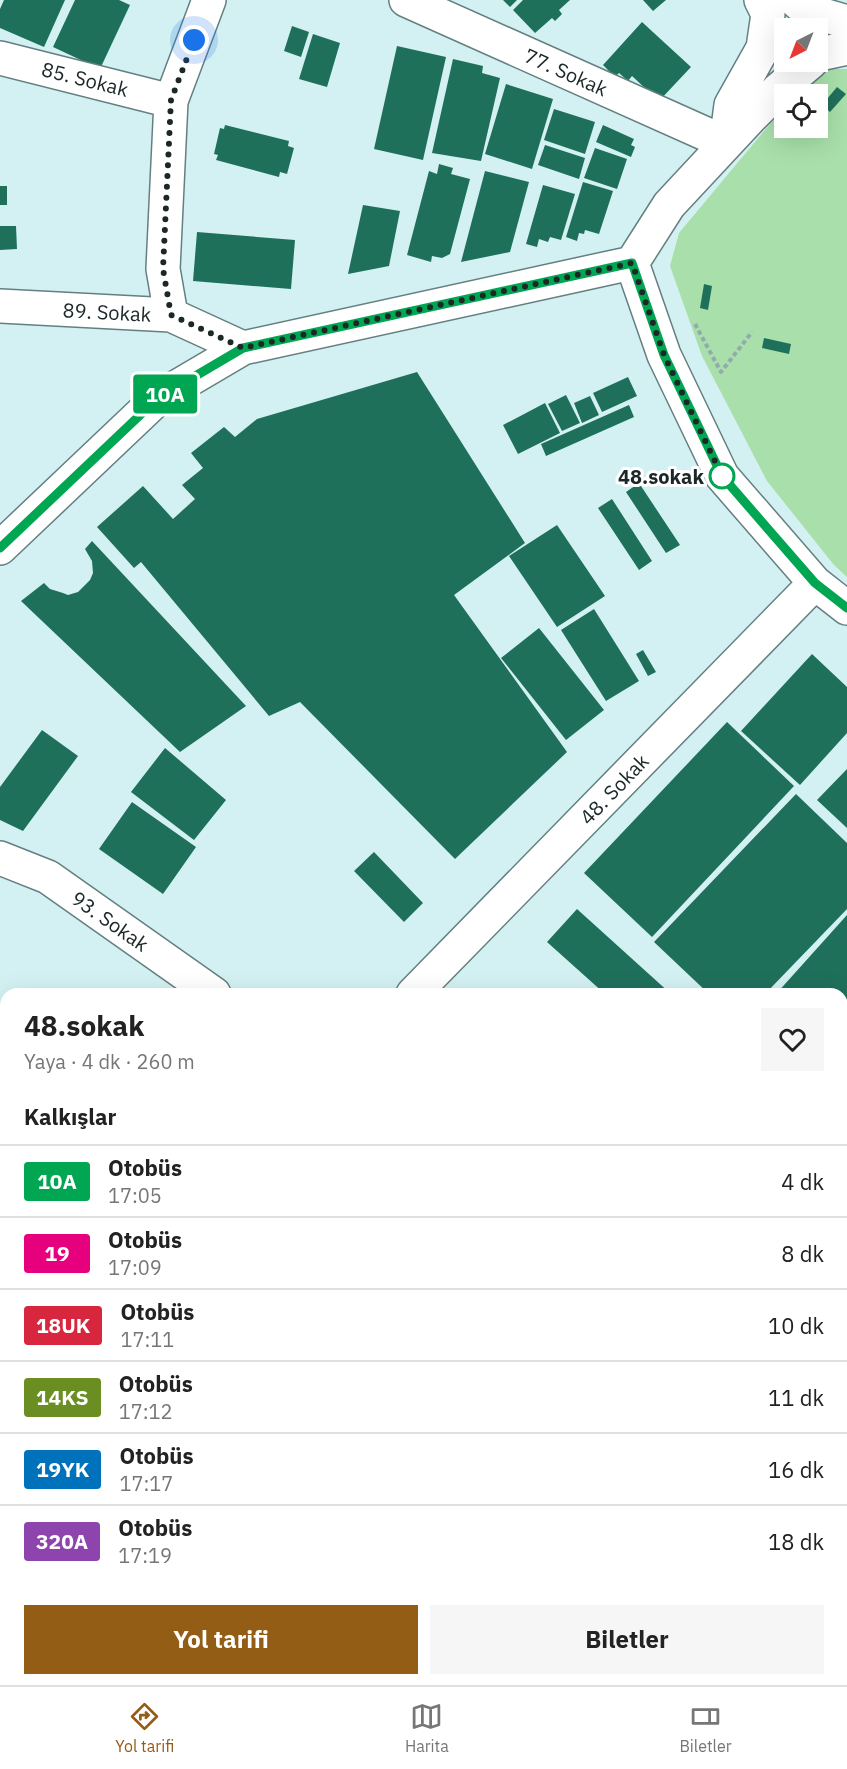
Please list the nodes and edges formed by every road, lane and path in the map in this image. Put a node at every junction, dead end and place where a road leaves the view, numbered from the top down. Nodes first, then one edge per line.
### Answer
1 (209, 0) edge
2 (406, 0) edge
3 (761, 0) edge
4 (795, 0) edge
5 (847, 22) edge
6 (847, 48) edge
7 (828, 52) edge
8 (0, 58) edge
9 (799, 72) edge
10 (171, 100) junction
11 (726, 143) junction
12 (632, 263) junction
13 (0, 306) edge
14 (171, 315) junction
15 (695, 324) dead end
16 (752, 332) dead end
17 (243, 348) junction
18 (0, 548) edge
19 (815, 583) junction
20 (847, 608) edge
21 (0, 858) edge
22 (205, 988) edge
23 (419, 988) edge

1 - 10 street
2 - 11 street, 77. Sokak
3 - 11 street
4 - 5 street
6 - 7 street
8 - 10 street, 85. Sokak
9 - 11 street
10 - 14 street
11 - 12 street
12 - 17 street
12 - 19 street
13 - 14 street, 89. Sokak
14 - 17 street, 89. Sokak
15 - 16 path
17 - 18 street
19 - 20 street
19 - 23 street, 48. Sokak
21 - 22 street, 93. Sokak

